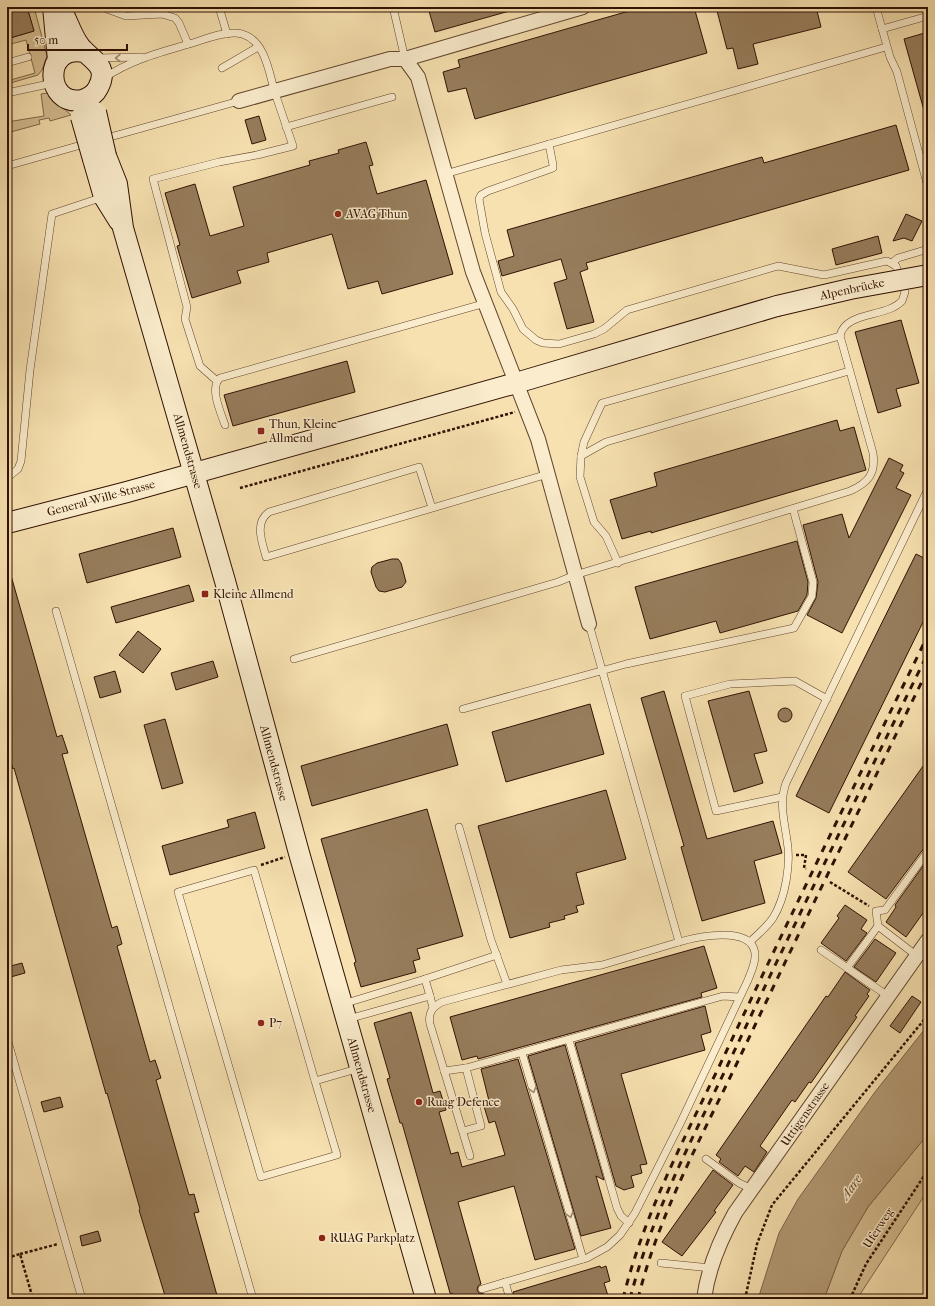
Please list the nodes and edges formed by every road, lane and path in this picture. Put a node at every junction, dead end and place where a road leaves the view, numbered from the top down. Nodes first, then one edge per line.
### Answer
1 (53, 7) edge
2 (60, 7) edge
3 (106, 7) edge
4 (219, 7) edge
5 (393, 7) edge
6 (583, 7) edge
7 (876, 7) edge
8 (928, 16) edge
9 (882, 29) junction
10 (227, 34) junction
11 (188, 44) junction
12 (258, 47) junction
13 (886, 47) junction
14 (89, 55) junction
15 (28, 57) dead end
16 (141, 58) junction
17 (405, 59) junction
18 (58, 60) junction
19 (7, 63) edge
20 (222, 68) dead end
21 (53, 83) junction
22 (99, 85) junction
23 (275, 91) junction
24 (7, 93) edge
25 (392, 97) dead end
26 (68, 99) junction
27 (238, 101) joint
28 (88, 115) junction
29 (286, 127) junction
30 (549, 144) junction
31 (7, 166) edge
32 (445, 174) junction
33 (928, 187) edge
34 (110, 190) junction
35 (928, 249) edge
36 (892, 263) junction
37 (928, 275) edge
38 (486, 303) junction
39 (840, 336) junction
40 (849, 371) junction
41 (217, 381) junction
42 (516, 383) junction
43 (527, 409) junction
44 (225, 424) dead end
45 (581, 456) junction
46 (194, 473) junction
47 (548, 474) junction
48 (7, 478) edge
49 (240, 488) dead end
50 (928, 489) edge
51 (432, 508) junction
52 (793, 509) junction
53 (7, 523) edge
54 (618, 563) junction
55 (575, 575) junction
56 (56, 611) dead end
57 (589, 624) joint
58 (294, 659) dead end
59 (601, 670) junction
60 (827, 699) junction
61 (463, 709) dead end
62 (782, 797) junction
63 (459, 826) dead end
64 (928, 851) edge
65 (299, 853) junction
66 (789, 855) junction
67 (806, 869) dead end
68 (254, 870) junction
69 (830, 882) dead end
70 (876, 911) junction
71 (878, 926) junction
72 (928, 940) edge
73 (679, 942) junction
74 (750, 942) junction
75 (821, 950) dead end
76 (497, 955) junction
77 (917, 956) junction
78 (847, 968) junction
79 (425, 979) junction
80 (507, 984) junction
81 (430, 996) junction
82 (888, 996) junction
83 (739, 997) junction
84 (433, 1008) junction
85 (344, 1012) junction
86 (928, 1015) edge
87 (7, 1038) edge
88 (569, 1040) junction
89 (522, 1053) junction
90 (360, 1068) junction
91 (466, 1068) junction
92 (444, 1070) junction
93 (315, 1081) junction
94 (463, 1131) junction
95 (470, 1156) dead end
96 (706, 1159) dead end
97 (928, 1170) edge
98 (752, 1190) junction
99 (629, 1223) junction
100 (66, 1242) junction
101 (20, 1254) junction
102 (7, 1258) edge
103 (583, 1259) junction
104 (661, 1262) dead end
105 (711, 1268) junction
106 (505, 1282) junction
107 (482, 1289) dead end
108 (33, 1299) edge
109 (82, 1299) edge
110 (253, 1299) edge
111 (426, 1299) edge
112 (510, 1299) edge
113 (704, 1299) edge
114 (744, 1299) edge
115 (850, 1299) edge

1 - 18 main road
2 - 14 main road
3 - 11 lane
4 - 10 lane
5 - 17 lane
6 - 17 street
7 - 9 lane
8 - 9 lane
9 - 13 lane
10 - 11 lane
10 - 12 lane
11 - 16 lane
12 - 20 lane
12 - 23 lane
13 - 30 lane
13 - 33 lane
16 -> 14 lane
14 - 18 main road
14 - 22 main road
15 - 19 lane
16 - 22 lane
17 - 23 street
17 - 32 street
18 - 21 main road
21 - 24 lane
21 - 26 main road
22 - 26 main road
22 - 28 main road, Allmendstrasse
23 - 27 street
23 - 29 lane
25 - 29 lane
26 - 28 main road, Allmendstrasse
27 - 31 lane
28 - 34 main road, Allmendstrasse, bridge
29 - 41 lane
30 - 32 lane
30 - 36 lane
32 - 38 street
34 - 46 main road, Allmendstrasse
34 - 48 lane
35 - 36 lane
36 - 39 lane
37 - 42 main road, Alpenbrücke, bridge
38 - 41 lane
38 - 42 street
39 - 40 lane
39 - 45 lane
40 - 45 lane
40 - 52 lane
41 - 44 lane
42 - 43 street
42 - 46 main road, General-Wille-Strasse
43 - 47 street
43 - 49 path
45 - 54 lane
46 - 53 main road, General-Wille-Strasse
46 - 65 main road, Allmendstrasse
47 - 51 lane
47 - 55 street
50 - 60 lane
51 - 51 lane
52 - 54 lane
52 - 59 lane
54 - 55 lane
55 - 57 street
55 - 58 lane
56 - 110 lane
57 - 59 lane
59 - 61 lane
59 - 73 lane
60 - 62 lane
60 - 62 lane
62 - 66 lane
63 - 76 lane
64 - 70 lane
65 - 68 path
65 - 85 main road, Allmendstrasse
66 - 67 path
66 - 74 lane
68 - 93 lane
68 - 93 lane
69 - 70 path
70 - 71 lane
71 - 77 lane
71 - 78 lane
72 - 77 street, Uttigenstrasse
73 - 74 lane
73 - 80 lane
74 - 83 lane
75 - 78 lane
76 - 79 lane
76 - 80 lane
77 - 82 street, Uttigenstrasse
78 - 82 lane
79 - 81 lane
79 - 85 lane
80 - 84 lane
81 - 84 lane
81 - 85 lane
82 - 98 street, Uttigenstrasse
83 - 88 lane
83 - 99 lane
84 - 92 lane
85 - 90 main road, Allmendstrasse
86 - 114 path
87 - 100 lane
88 - 89 lane
88 - 99 lane
89 - 91 lane
89 -> 103 lane
90 - 93 lane
90 - 111 main road, Allmendstrasse
91 - 92 lane
91 - 94 lane
92 - 94 lane
94 - 95 lane
96 - 98 lane
97 - 115 path, Uferweg
98 - 105 street, Uttigenstrasse
99 - 103 lane
100 - 101 path
100 - 109 lane
101 - 102 path
101 - 108 path
103 - 106 lane
104 - 105 lane
105 - 113 street, Uttigenstrasse
106 - 107 lane
106 - 112 lane

